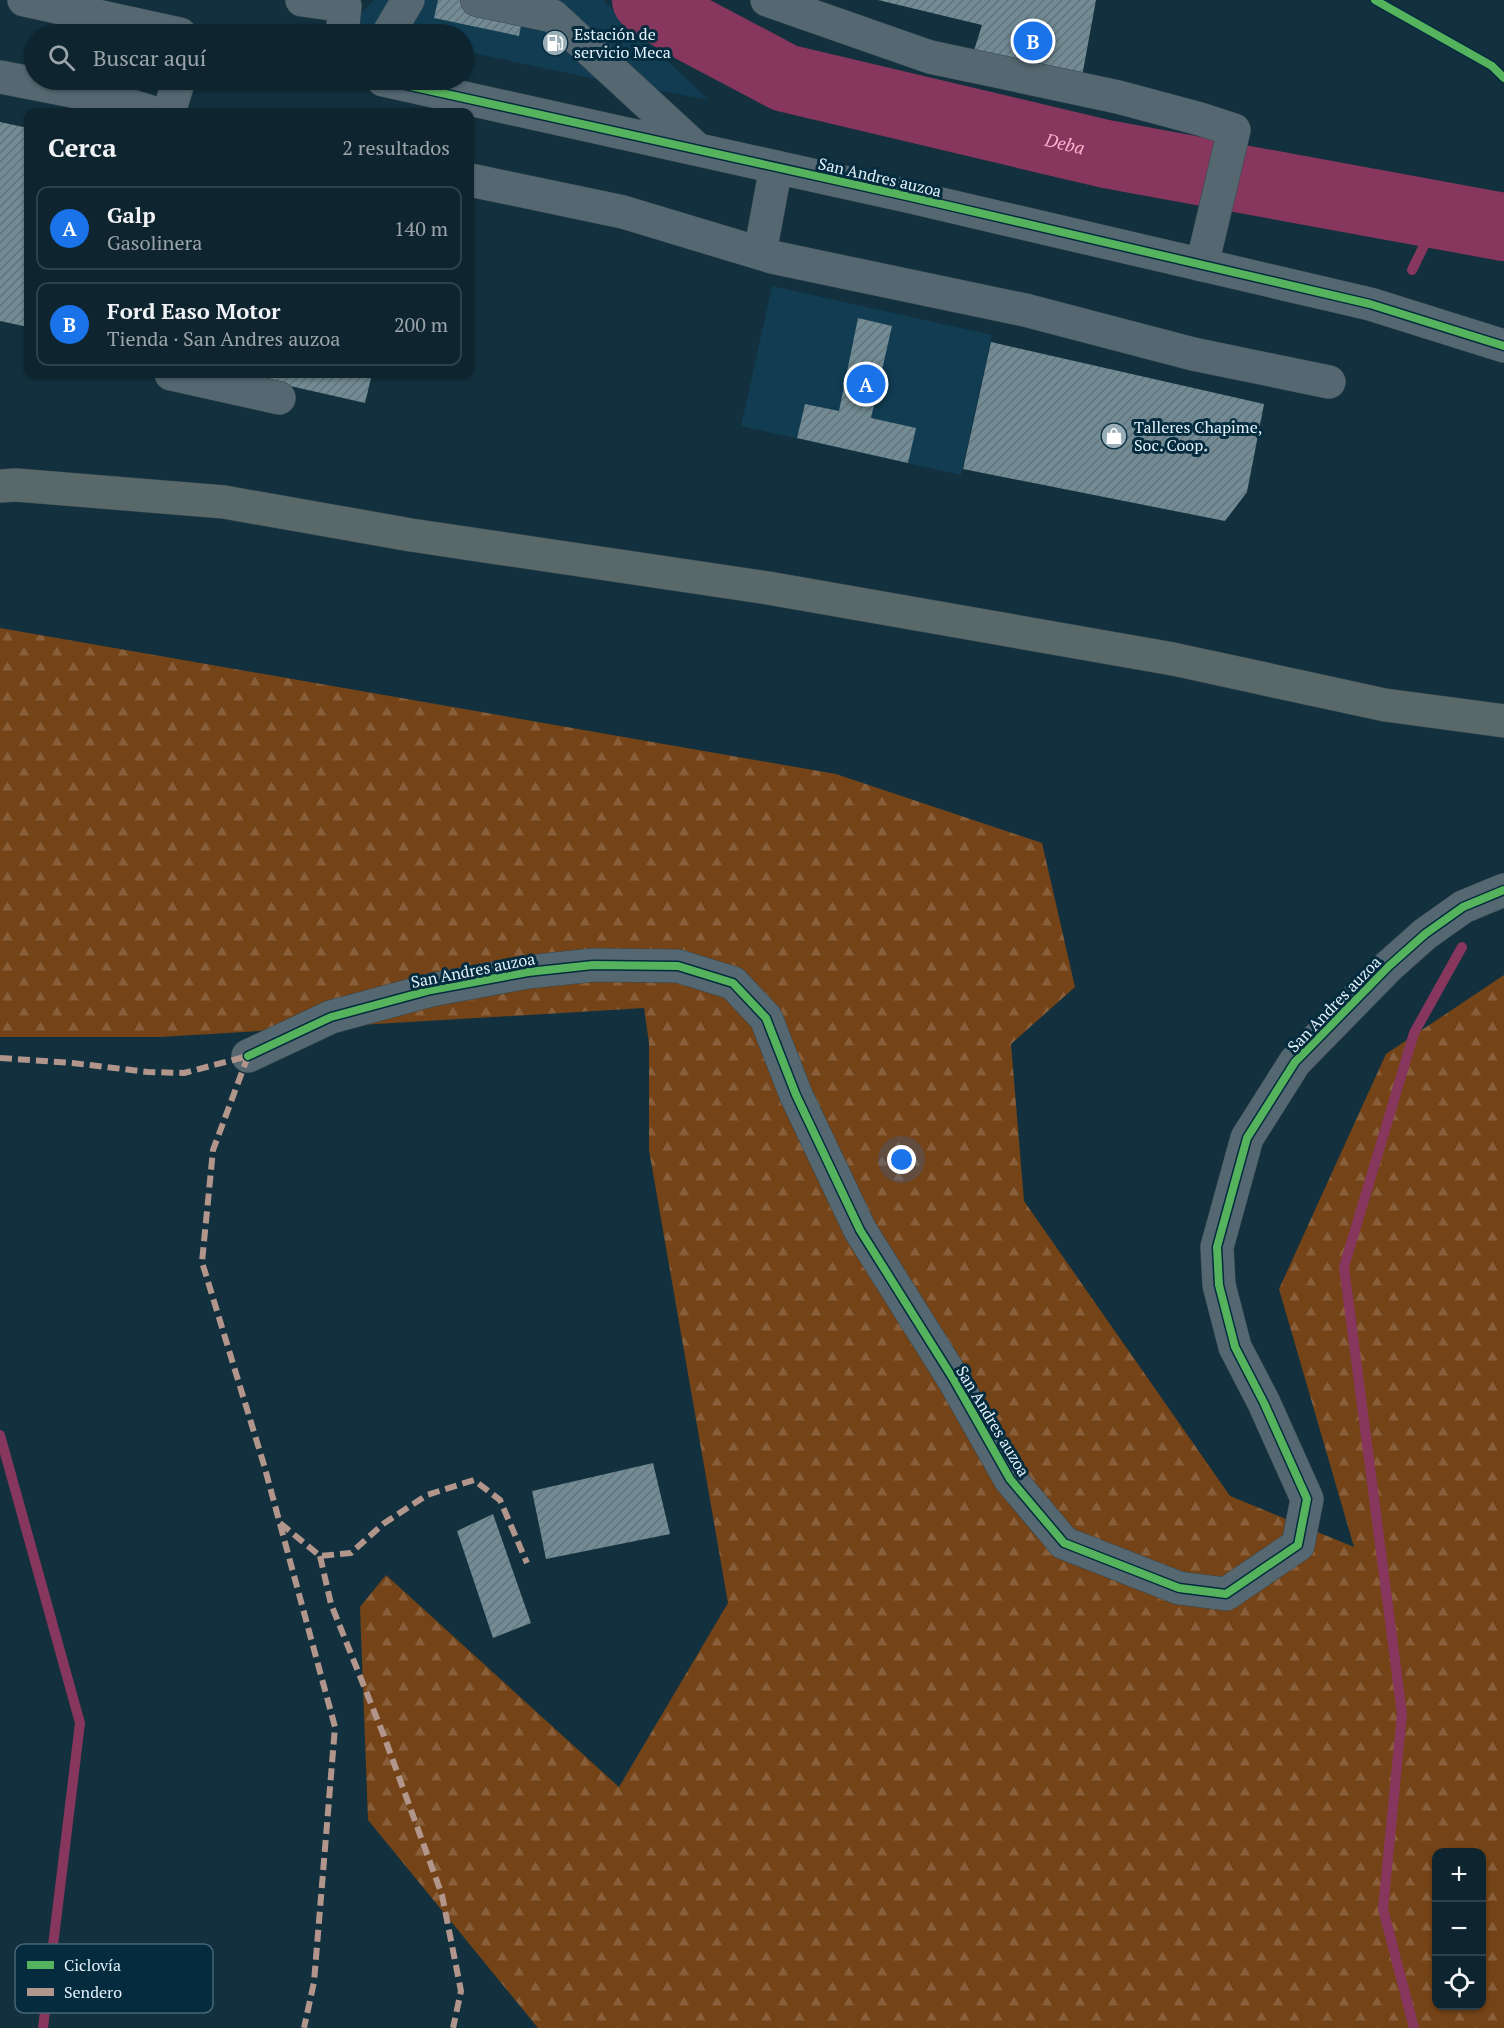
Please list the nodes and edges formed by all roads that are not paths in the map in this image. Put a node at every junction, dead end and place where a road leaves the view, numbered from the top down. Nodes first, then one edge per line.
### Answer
1 (24, 0) edge
2 (302, 0) edge
3 (408, 0) edge
4 (477, 0) edge
5 (767, 0) edge
6 (134, 24) edge
7 (343, 24) edge
8 (394, 24) edge
9 (0, 77) edge
10 (24, 82) edge
11 (67, 90) edge
12 (175, 90) edge
13 (428, 90) edge
14 (138, 108) edge
15 (170, 108) edge
16 (698, 150) junction
17 (776, 167) junction
18 (474, 181) edge
19 (760, 253) junction
20 (1202, 263) junction
21 (1504, 346) edge
22 (189, 378) edge
23 (1329, 382) dead end
24 (279, 398) dead end
25 (0, 486) edge
26 (1504, 721) edge
27 (1504, 890) edge
28 (248, 1056) dead end

1 - 6 street
2 - 7 street
3 - 8 street
4 - 16 street
5 - 20 street
9 - 10 street
11 - 14 street
12 - 15 street
13 - 16 street, San Andres auzoa
16 - 17 street, San Andres auzoa
17 - 19 street
17 - 20 street, San Andres auzoa
18 - 19 street
19 - 23 street
20 - 21 street, San Andres auzoa
22 - 24 street
25 - 26 main road
27 - 28 street, San Andres auzoa

